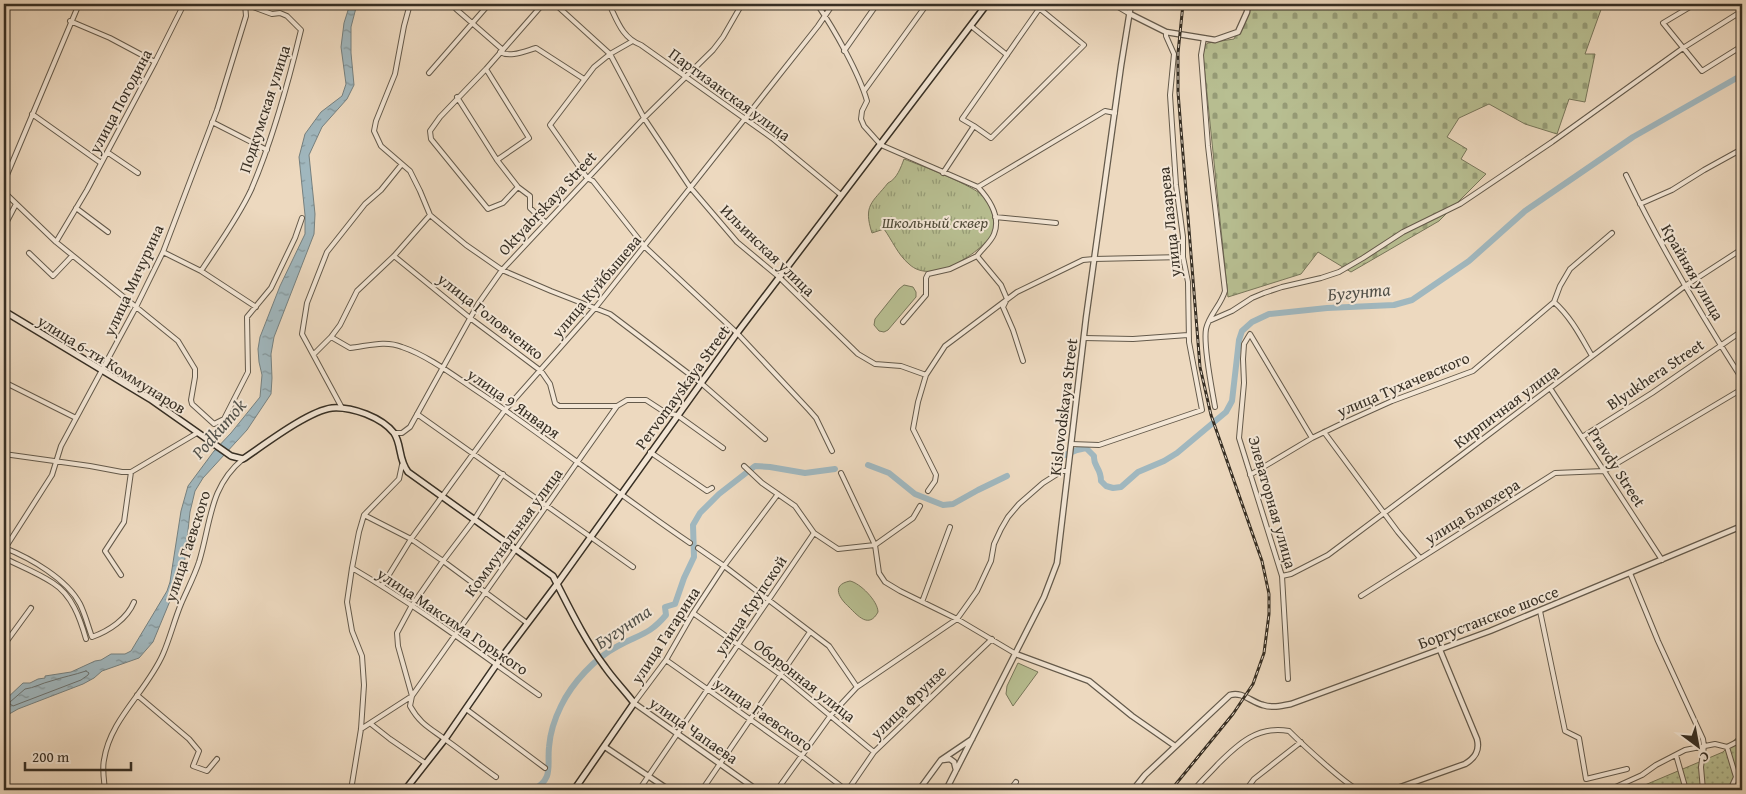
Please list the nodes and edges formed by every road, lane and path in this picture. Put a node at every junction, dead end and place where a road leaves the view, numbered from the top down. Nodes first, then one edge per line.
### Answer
1 (78, 4) edge
2 (184, 4) edge
3 (244, 4) edge
4 (410, 4) edge
5 (489, 4) edge
6 (543, 4) edge
7 (555, 4) edge
8 (609, 4) edge
9 (618, 4) edge
10 (742, 4) edge
11 (817, 4) edge
12 (833, 4) edge
13 (877, 4) edge
14 (927, 4) edge
15 (987, 4) edge
16 (1034, 4) edge
17 (1113, 4) edge
18 (1131, 4) edge
19 (1248, 4) edge
20 (1695, 4) edge
21 (456, 9) dead end
22 (612, 9) junction
23 (1039, 9) junction
24 (1742, 12) edge
25 (1130, 14) junction
26 (825, 15) junction
27 (70, 22) junction
28 (472, 23) junction
29 (971, 26) junction
30 (1166, 32) junction
31 (1204, 38) junction
32 (631, 42) junction
33 (1742, 46) edge
34 (1683, 48) junction
35 (502, 51) junction
36 (844, 51) junction
37 (610, 54) junction
38 (1007, 55) junction
39 (155, 62) junction
40 (486, 69) junction
41 (429, 74) dead end
42 (686, 76) junction
43 (584, 79) junction
44 (864, 91) junction
45 (457, 97) junction
46 (1115, 112) junction
47 (32, 114) junction
48 (644, 118) junction
49 (745, 118) junction
50 (212, 122) junction
51 (974, 126) junction
52 (881, 145) junction
53 (1742, 149) edge
54 (267, 150) junction
55 (107, 152) junction
56 (497, 160) junction
57 (101, 163) junction
58 (402, 164) junction
59 (943, 172) junction
60 (138, 173) dead end
61 (1626, 176) dead end
62 (587, 178) junction
63 (4, 182) edge
64 (518, 186) junction
65 (690, 188) junction
66 (978, 188) junction
67 (4, 192) edge
68 (841, 195) junction
69 (16, 204) junction
70 (1640, 204) junction
71 (76, 208) junction
72 (430, 216) junction
73 (995, 217) junction
74 (302, 218) dead end
75 (545, 222) junction
76 (1056, 223) dead end
77 (4, 227) edge
78 (108, 232) dead end
79 (1612, 233) dead end
80 (56, 242) junction
81 (645, 247) junction
82 (1742, 249) edge
83 (163, 252) junction
84 (28, 253) dead end
85 (72, 256) junction
86 (394, 256) junction
87 (977, 256) junction
88 (1183, 257) junction
89 (1094, 258) junction
90 (502, 270) junction
91 (202, 271) junction
92 (779, 277) junction
93 (1685, 286) junction
94 (1007, 299) junction
95 (1554, 302) junction
96 (136, 307) junction
97 (256, 307) junction
98 (596, 307) junction
99 (4, 311) edge
100 (470, 318) junction
101 (1209, 321) junction
102 (903, 322) dead end
103 (1742, 331) edge
104 (737, 333) junction
105 (1188, 334) junction
106 (331, 337) junction
107 (1084, 338) junction
108 (1720, 345) junction
109 (314, 354) junction
110 (1592, 356) junction
111 (1023, 360) dead end
112 (442, 368) junction
113 (102, 370) junction
114 (541, 370) junction
115 (926, 376) junction
116 (1742, 378) edge
117 (4, 382) edge
118 (700, 383) junction
119 (1550, 388) junction
120 (1742, 389) edge
121 (617, 406) junction
122 (1215, 407) dead end
123 (342, 408) junction
124 (505, 410) junction
125 (417, 414) junction
126 (677, 415) junction
127 (76, 418) junction
128 (1324, 432) junction
129 (198, 433) junction
130 (394, 433) junction
131 (1582, 436) junction
132 (1312, 438) junction
133 (765, 439) dead end
134 (1071, 444) junction
135 (722, 448) dead end
136 (832, 450) dead end
137 (650, 452) junction
138 (473, 453) junction
139 (4, 454) edge
140 (243, 459) junction
141 (56, 461) junction
142 (577, 463) junction
143 (402, 465) junction
144 (744, 466) dead end
145 (1068, 471) junction
146 (1604, 471) junction
147 (131, 472) junction
148 (841, 473) dead end
149 (503, 474) junction
150 (1250, 475) junction
151 (712, 488) dead end
152 (928, 491) dead end
153 (620, 494) junction
154 (778, 494) junction
155 (442, 496) junction
156 (546, 506) junction
157 (920, 506) dead end
158 (1384, 513) junction
159 (364, 515) junction
160 (474, 520) junction
161 (1742, 526) edge
162 (950, 527) dead end
163 (814, 533) junction
164 (590, 537) junction
165 (411, 539) junction
166 (690, 543) dead end
167 (875, 544) junction
168 (698, 548) dead end
169 (4, 549) edge
170 (516, 549) junction
171 (4, 558) edge
172 (1420, 558) junction
173 (443, 560) junction
174 (1662, 560) junction
175 (724, 566) junction
176 (633, 567) dead end
177 (352, 568) junction
178 (1630, 573) junction
179 (121, 575) dead end
180 (1282, 576) junction
181 (556, 584) junction
182 (382, 586) junction
183 (485, 592) junction
184 (1361, 596) dead end
185 (768, 601) junction
186 (134, 602) dead end
187 (922, 602) junction
188 (411, 606) junction
189 (31, 608) dead end
190 (1540, 611) junction
191 (694, 613) junction
192 (957, 618) junction
193 (527, 623) junction
194 (810, 632) junction
195 (455, 634) junction
196 (6, 637) edge
197 (86, 639) dead end
198 (992, 639) junction
199 (737, 644) junction
200 (4, 645) edge
201 (1440, 650) junction
202 (1016, 654) junction
203 (666, 660) junction
204 (496, 665) junction
205 (781, 675) junction
206 (1288, 679) dead end
207 (857, 688) junction
208 (707, 689) junction
209 (539, 695) dead end
210 (137, 696) junction
211 (412, 696) junction
212 (634, 703) junction
213 (466, 709) junction
214 (831, 715) junction
215 (751, 720) junction
216 (371, 724) junction
217 (361, 729) junction
218 (677, 733) junction
219 (1742, 737) edge
220 (974, 738) junction
221 (445, 739) junction
222 (1301, 742) junction
223 (605, 746) junction
224 (1174, 746) junction
225 (1704, 746) junction
226 (1727, 747) junction
227 (874, 752) junction
228 (1676, 755) junction
229 (802, 756) junction
230 (217, 759) dead end
231 (941, 760) junction
232 (425, 763) junction
233 (721, 763) junction
234 (545, 768) dead end
235 (1627, 769) dead end
236 (956, 770) junction
237 (649, 776) junction
238 (496, 777) dead end
239 (1016, 782) dead end
240 (1137, 788) edge
241 (104, 790) edge
242 (351, 790) edge
243 (405, 790) edge
244 (574, 790) edge
245 (639, 790) edge
246 (669, 790) edge
247 (702, 790) edge
248 (757, 790) edge
249 (777, 790) edge
250 (847, 790) edge
251 (919, 790) edge
252 (946, 790) edge
253 (1010, 790) edge
254 (1131, 790) edge
255 (1194, 790) edge
256 (1246, 790) edge
257 (1359, 790) edge
258 (1392, 790) edge
259 (1608, 790) edge
260 (1686, 790) edge
261 (1703, 790) edge
262 (1730, 790) edge

1 - 27 street
2 - 39 street, улица Погодина
3 - 50 street, улица Мичурина
3 - 54 street, Подкумская улица
4 - 58 street
5 - 28 street
6 - 35 street
7 - 37 street, Ильинская улица
8 - 22 street, Партизанская улица
9 - 22 street
10 - 42 street, Oktyabrskaya Street
11 - 26 street
12 - 26 street, улица Куйбышева
13 - 36 street
14 - 44 street
15 - 29 main road, Pervomayskaya Street
16 - 23 street
17 - 25 street
18 - 25 street, Kislovodskaya Street
19 - 31 street
20 - 34 street
21 - 28 street
22 - 32 street, Партизанская улица
23 - 38 street
23 - 51 street
24 - 34 street
25 - 30 street
25 - 46 street, Kislovodskaya Street
26 - 36 street
26 - 49 street, улица Куйбышева
27 - 39 street
27 - 47 street
28 - 35 street
28 - 41 street
29 - 38 street
29 - 52 main road, Pervomayskaya Street
30 - 31 street
30 - 88 street, улица Лазарева
31 - 101 street
32 - 37 street
32 - 42 street, Партизанская улица
33 - 34 street
34 - 101 street
35 - 40 street
35 - 43 street
36 - 44 street
37 - 43 street
37 - 48 street, Ильинская улица
38 - 51 street
39 - 55 street, улица Погодина
40 - 45 street
40 - 56 street
42 - 48 street, Oktyabrskaya Street
42 - 49 street, Партизанская улица
43 - 62 street
44 - 52 street
45 - 56 street
45 - 64 street
46 - 66 street
46 - 89 street, Kislovodskaya Street
47 - 57 street
47 - 63 street
48 - 62 street, Oktyabrskaya Street
48 - 65 street, Ильинская улица
49 - 65 street, улица Куйбышева
49 - 68 street, Партизанская улица
50 - 54 street
50 - 83 street, улица Мичурина
51 - 59 street
52 - 59 street
52 - 68 main road, Pervomayskaya Street
53 - 70 street
54 - 91 street, Подкумская улица
55 - 57 street, улица Погодина
55 - 60 street
56 - 64 street
57 - 71 street, улица Погодина
58 - 72 street
58 - 109 street
59 - 66 street
61 - 70 street, Крайняя улица
62 - 75 street, Oktyabrskaya Street
62 - 81 street
64 - 75 street
65 - 81 street, улица Куйбышева
65 - 92 street, Ильинская улица
66 - 73 street
67 - 69 street
68 - 92 main road, Pervomayskaya Street
69 - 77 street
69 - 80 street
70 - 93 street, Крайняя улица
71 - 78 street
71 - 80 street, улица Погодина
72 - 86 street
72 - 90 street
73 - 76 street
73 - 87 street
74 - 97 street
75 - 90 street, Oktyabrskaya Street
79 - 95 street, улица Тухачевского
80 - 85 street
81 - 98 street, улица Куйбышева
81 - 104 street
82 - 93 street, Кирпичная улица
83 - 91 street
83 - 96 street, улица Мичурина
84 - 85 street
85 - 96 street
86 - 100 street, улица Головченко
86 - 106 street
87 - 94 street
87 - 102 street
88 - 89 street
88 - 105 street, улица Лазарева
89 - 94 street
89 - 107 street, Kislovodskaya Street
90 - 98 street
90 - 100 street, Oktyabrskaya Street
91 - 97 street
92 - 104 main road, Pervomayskaya Street
92 - 115 street, Ильинская улица
93 - 108 street, Крайняя улица
93 - 110 street, Кирпичная улица
94 - 111 street
94 - 115 street
95 - 110 street
95 - 128 street, улица Тухачевского
96 - 97 street
96 - 113 street, улица Мичурина
98 - 114 street, улица Куйбышева
98 - 118 street
99 - 113 main road, улица 6-ти Коммунаров
100 - 112 street, Oktyabrskaya Street
100 - 114 street, улица Головченко
101 - 122 street
103 - 108 street, Blyukhera Street
104 - 118 main road, Pervomayskaya Street
104 - 136 street
105 - 107 street
105 - 134 street, улица Лазарева
106 - 109 street
106 - 112 street, улица 9 Января
107 - 134 street, Kislovodskaya Street
108 - 116 street, Крайняя улица
108 - 131 street, Blyukhera Street
109 - 123 street
110 - 119 street, Кирпичная улица
112 - 124 street, улица 9 Января
112 - 125 street, Oktyabrskaya Street
113 - 127 street, улица Мичурина
113 - 129 main road, улица 6-ти Коммунаров
114 - 121 street, улица Головченко
114 - 124 street, улица Куйбышева
115 - 152 street
117 - 127 street
118 - 126 main road, Pervomayskaya Street
118 - 133 street
119 - 131 street, Pravdy Street
119 - 158 street, Кирпичная улица
120 - 146 street
121 - 126 street, улица Головченко
121 - 142 street, Коммунальная улица
123 - 130 main road, улица Гаевского
123 - 140 main road, улица Гаевского
124 - 138 street, улица Куйбышева
124 - 142 street, улица 9 Января
125 - 130 street, Oktyabrskaya Street
125 - 138 street
126 - 135 street, улица Головченко
126 - 137 main road, Pervomayskaya Street
127 - 141 street, улица Мичурина
128 - 132 street, улица Тухачевского
128 - 158 street
129 - 140 main road, улица 6-ти Коммунаров
129 - 147 street
130 - 143 main road
131 - 146 street, Pravdy Street
132 - 150 street, улица Тухачевского
132 - 150 street, Элеваторная улица
134 - 145 street, Kislovodskaya Street
137 - 151 street
137 - 153 main road, Pervomayskaya Street
138 - 149 street
138 - 155 street, улица Куйбышева
139 - 141 street
140 - 210 street, улица Гаевского
141 - 147 street
141 - 169 street, улица Мичурина
142 - 153 street, улица 9 Января
142 - 156 street, Коммунальная улица
143 - 155 main road
143 - 159 street
144 - 154 street
145 - 192 street
145 - 202 street, Kislovodskaya Street
146 - 172 street, улица Блюхера
146 - 174 street, Pravdy Street
147 - 179 street
148 - 167 street
149 - 156 street
149 - 160 street
150 - 180 street, Элеваторная улица
153 - 164 main road, Pervomayskaya Street
153 - 166 street, улица 9 Января
154 - 163 street
154 - 175 street, улица Гагарина
155 - 160 main road
155 - 165 street, улица Куйбышева
156 - 164 street
156 - 170 street, Коммунальная улица
157 - 167 street
158 - 172 street
158 - 180 street, Кирпичная улица
159 - 165 street
159 - 177 street
160 - 170 main road
160 - 173 street
161 - 174 street, Боргустанское шоссе
162 - 187 street
163 - 167 street
163 - 185 street, улица Крупской
164 - 176 street
164 - 181 main road, Pervomayskaya Street
165 - 173 street
165 - 182 street, улица Куйбышева
167 - 187 street
168 - 175 street
169 - 186 street
170 - 181 main road
170 - 183 street, Коммунальная улица
171 - 197 street
172 - 184 street, улица Блюхера
173 - 183 street
173 - 188 street
174 - 178 street, Боргустанское шоссе
175 - 185 street
175 - 191 street, улица Гагарина
177 - 182 street, улица Максима Горького
177 - 217 street
178 - 190 street, Боргустанское шоссе
178 - 225 street
180 - 206 street, Элеваторная улица
181 - 193 main road, Pervomayskaya Street
181 - 212 main road, улица Чапаева
182 - 188 street, улица Максима Горького
183 - 193 street
183 - 195 street, Коммунальная улица
185 - 194 street
185 - 199 street, улица Крупской
187 - 192 street
188 - 195 street, улица Максима Горького
188 - 211 street
189 - 196 street
190 - 201 street, Боргустанское шоссе
190 - 235 street
191 - 199 street, Оборонная улица
191 - 203 street, улица Гагарина
192 - 198 street
192 - 207 street
193 - 204 main road, Pervomayskaya Street
194 - 205 street
194 - 207 street
195 - 204 street, улица Максима Горького
195 - 211 street, Коммунальная улица
196 - 200 street
198 - 202 street
198 - 227 street, улица Фрунзе
199 - 205 street, Оборонная улица
199 - 208 street, улица Крупской
201 - 224 street, Боргустанское шоссе
201 - 258 street
202 - 220 street, Kislovodskaya Street
202 - 224 street
203 - 208 street, улица Гаевского
203 - 212 street, улица Гагарина
204 - 209 street, улица Максима Горького
204 - 213 main road, Pervomayskaya Street
205 - 214 street, Оборонная улица
205 - 215 street
207 - 214 street
208 - 215 street, улица Гаевского
208 - 218 street, улица Крупской
210 - 230 street
210 - 241 street, улица Гаевского
211 - 216 street, Коммунальная улица
211 - 221 street
212 - 218 street, улица Чапаева
212 - 223 main road, улица Гагарина
213 - 221 main road, Pervomayskaya Street
213 - 234 street
214 - 227 street, Оборонная улица
214 - 229 street
215 - 229 street, улица Гаевского
215 - 233 street
216 - 217 street, Коммунальная улица
216 - 232 street
217 - 242 street
218 - 233 street, улица Чапаева
218 - 237 street, улица Крупской
219 - 226 street
220 - 231 street
220 - 236 street, Kislovodskaya Street
221 - 232 main road, Pervomayskaya Street
221 - 238 street
222 - 255 street
222 - 256 street
222 - 257 street
223 - 237 street
223 - 244 main road, улица Гагарина
224 - 240 street
225 - 226 street
225 - 228 street
225 - 261 street
226 - 262 street
227 - 250 street, улица Фрунзе
228 - 259 street
228 - 260 street
229 - 249 street
229 - 250 street, улица Гаевского
231 - 236 street
231 - 251 street
232 - 243 main road, Pervomayskaya Street
233 - 247 street
233 - 248 street, улица Чапаева
236 - 252 street, Kislovodskaya Street
237 - 245 street, улица Крупской
237 - 246 street
239 - 253 street
240 - 254 street

